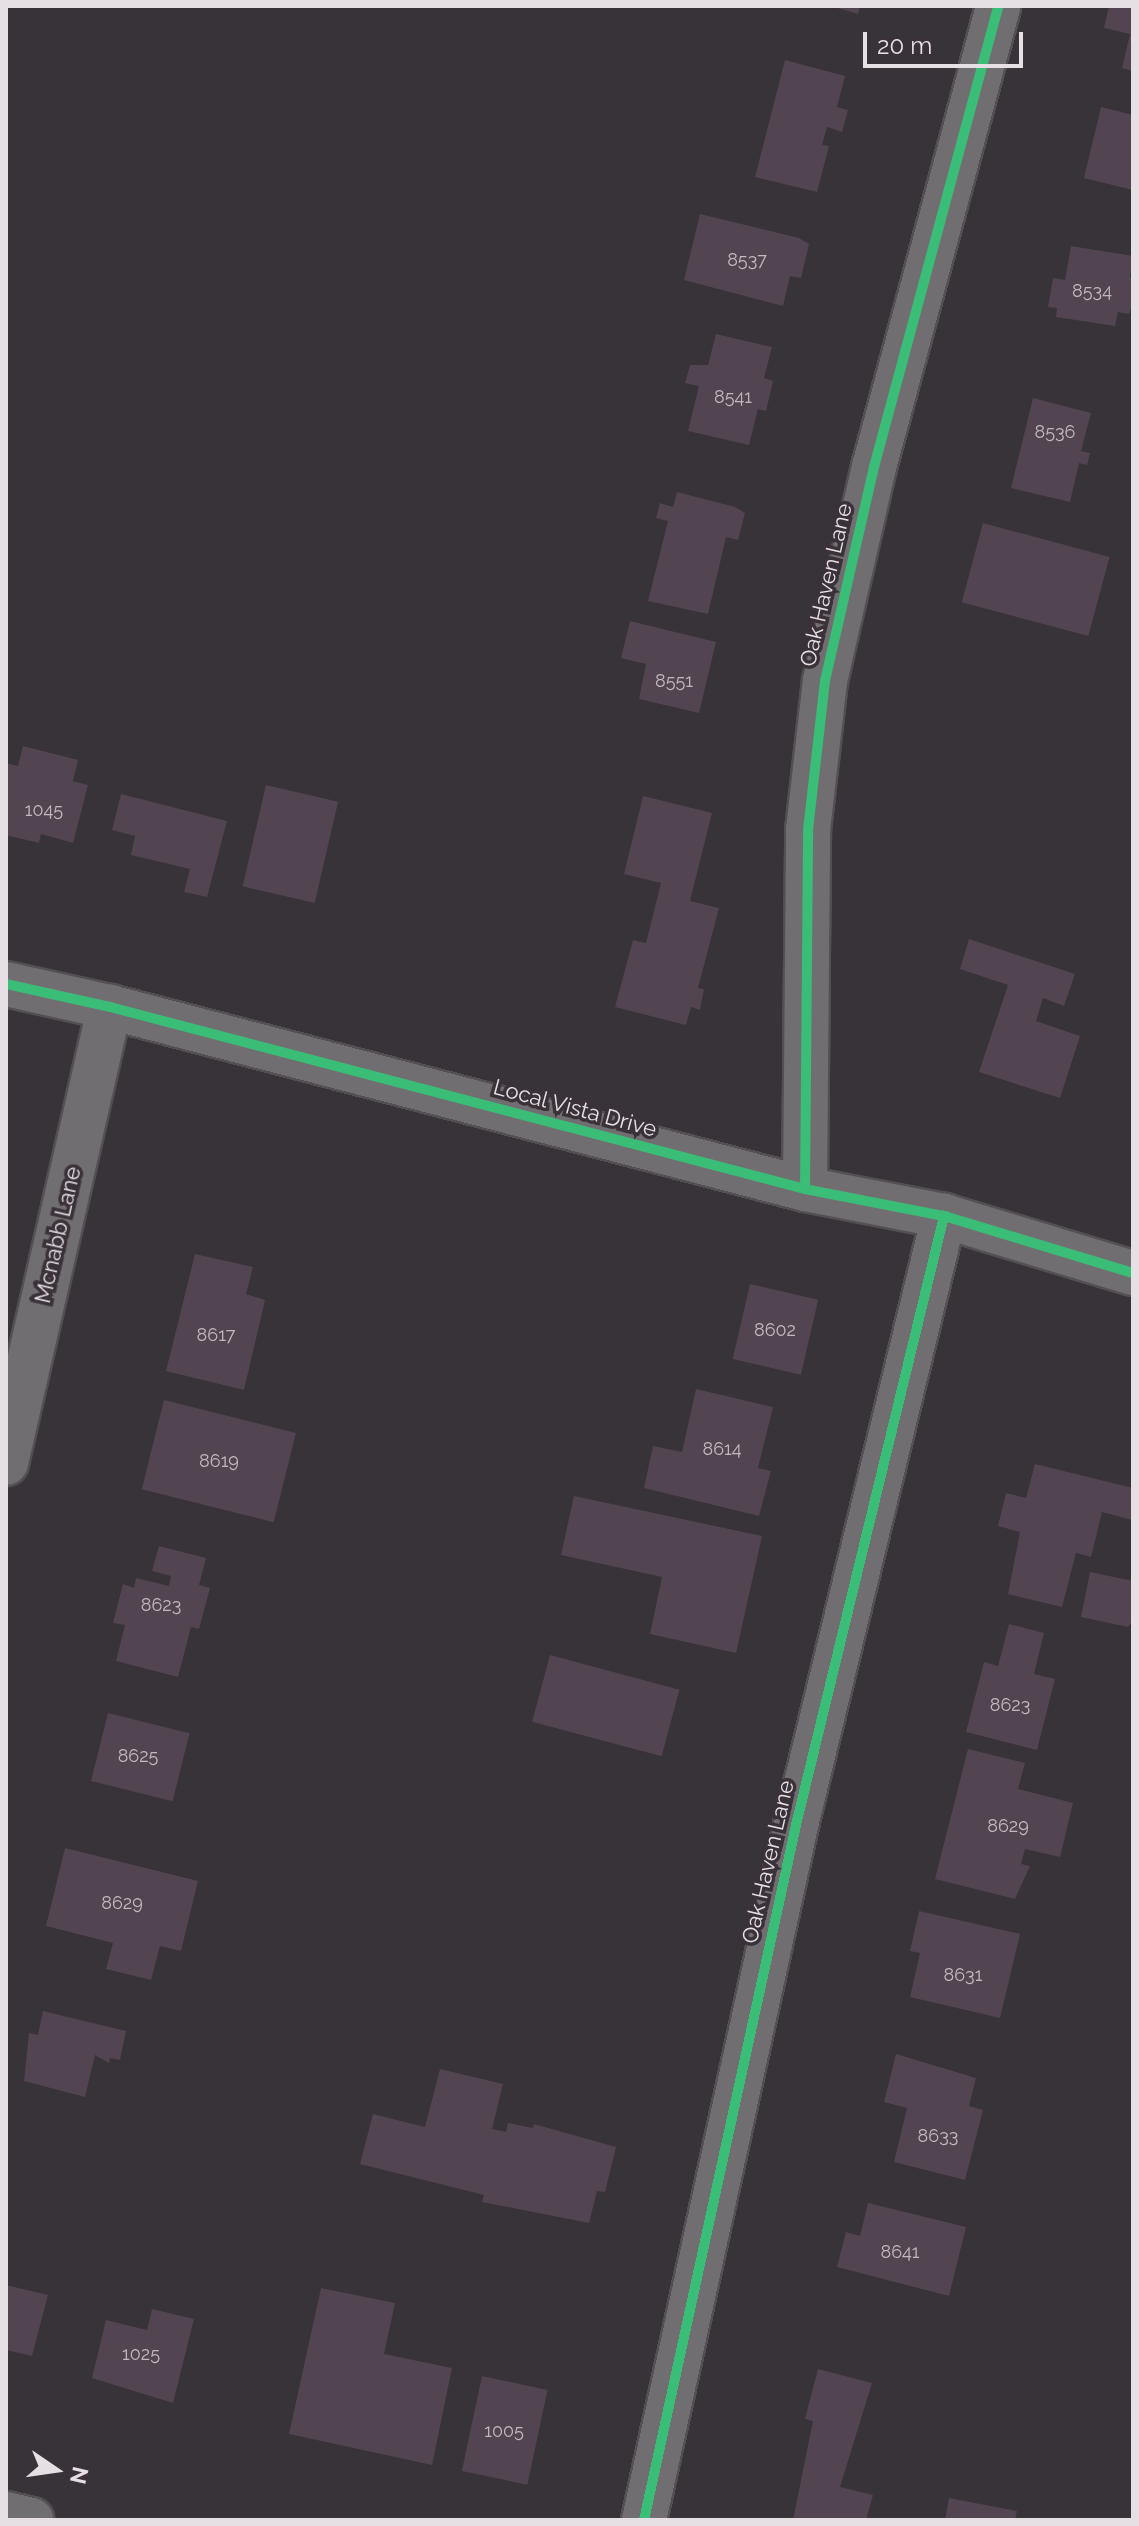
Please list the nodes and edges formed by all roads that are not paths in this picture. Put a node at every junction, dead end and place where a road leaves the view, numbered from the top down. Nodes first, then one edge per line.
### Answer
1 (998, 6) edge
2 (6, 984) edge
3 (110, 1007) junction
4 (805, 1189) junction
5 (944, 1216) junction
6 (1133, 1273) edge
7 (6, 1463) edge
8 (6, 2514) edge
9 (31, 2520) edge
10 (644, 2520) edge

1 - 4 street, Oak Haven Lane
2 - 3 street, Local Vista Drive
3 - 4 street, Local Vista Drive
3 - 7 street, Mcnabb Lane
4 - 5 street, Local Vista Drive
5 - 6 street, Local Vista Drive
5 - 10 street, Oak Haven Lane
8 - 9 street

